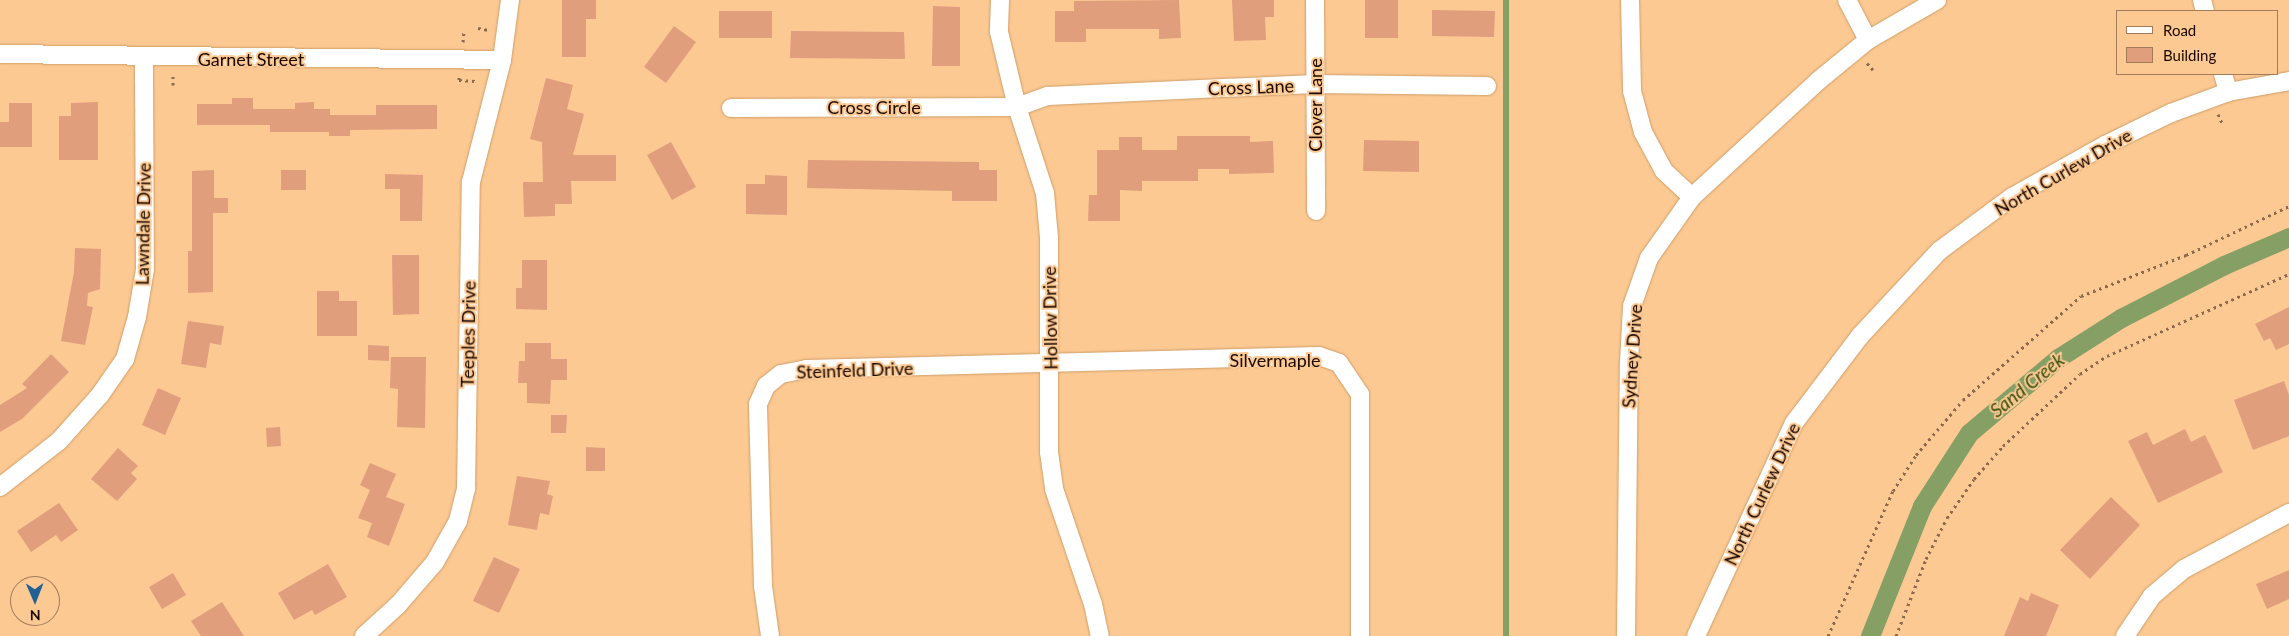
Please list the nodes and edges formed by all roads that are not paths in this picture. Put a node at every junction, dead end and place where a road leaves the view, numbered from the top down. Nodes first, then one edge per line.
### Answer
1 (510, 0) edge
2 (1000, 0) edge
3 (1315, 0) edge
4 (1630, 0) edge
5 (1847, 0) edge
6 (1936, 0) edge
7 (1868, 40) junction
8 (0, 54) edge
9 (144, 58) junction
10 (502, 60) junction
11 (2223, 75) edge
12 (2289, 81) edge
13 (1315, 84) junction
14 (1487, 86) dead end
15 (2228, 92) junction
16 (1017, 107) junction
17 (731, 108) dead end
18 (1692, 197) junction
19 (1316, 211) dead end
20 (1051, 365) junction
21 (0, 487) edge
22 (2289, 513) edge
23 (364, 636) edge
24 (770, 636) edge
25 (1100, 636) edge
26 (1360, 636) edge
27 (1626, 636) edge
28 (1696, 636) edge
29 (2126, 636) edge

1 - 10 street, Teeples Drive
2 - 16 street, Hollow Drive
3 - 13 street, Clover Lane
4 - 18 street
5 - 7 street
6 - 7 street, Sydney Drive
7 - 18 street, Sydney Drive
8 - 9 street, Garnet Street
9 - 10 street, Garnet Street
9 - 21 street, Lawndale Drive
10 - 23 street, Teeples Drive
11 - 15 street
12 - 15 street, North Curlew Drive
13 - 14 street, Cross Lane
13 - 16 street, Cross Lane
13 - 19 street, Clover Lane
15 - 28 street, North Curlew Drive
16 - 17 street, Cross Circle
16 - 20 street, Hollow Drive
18 - 27 street, Sydney Drive
20 - 24 street, Steinfeld Drive
20 - 25 street, Hollow Drive
20 - 26 street, Silvermaple
22 - 29 street

